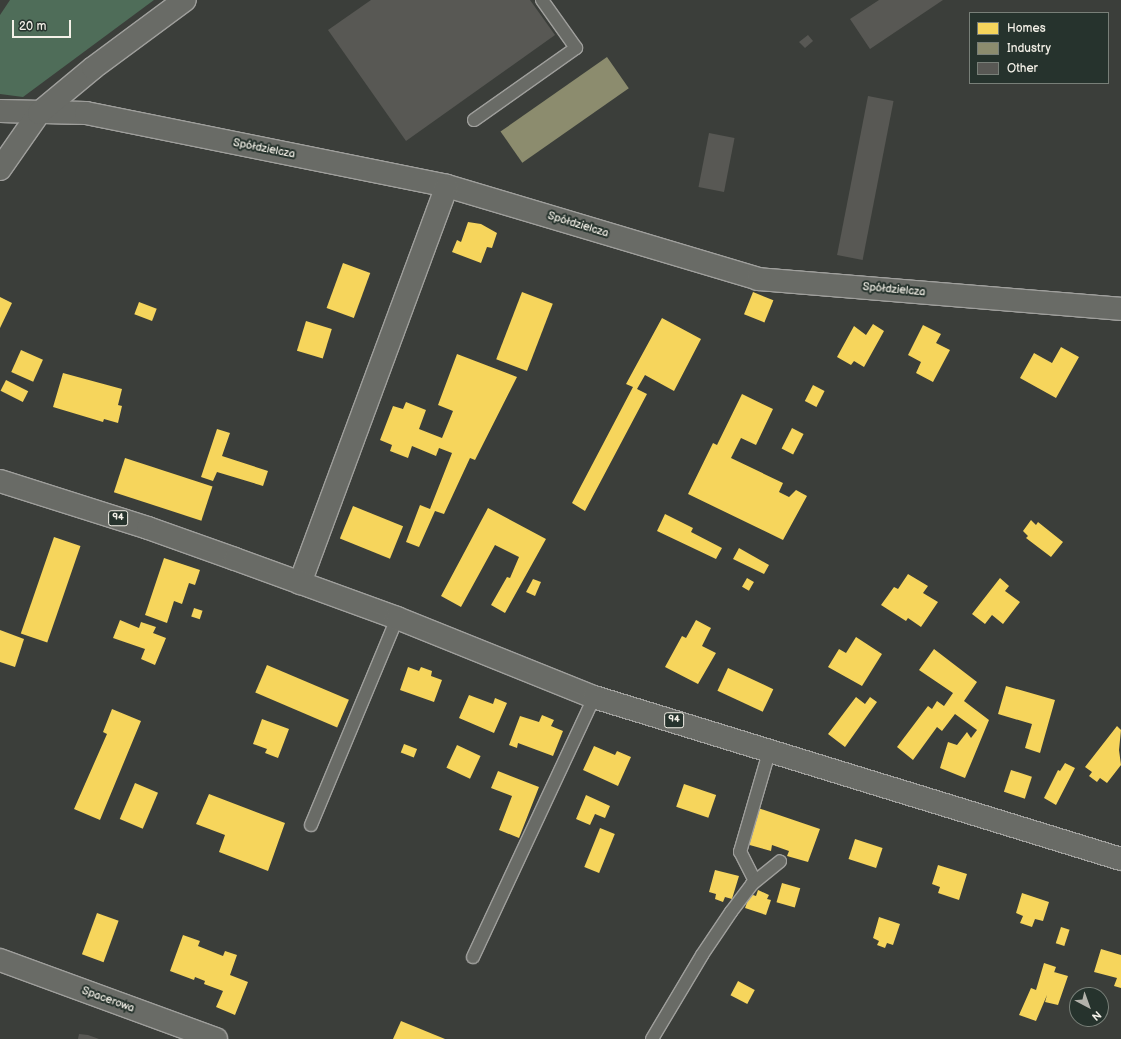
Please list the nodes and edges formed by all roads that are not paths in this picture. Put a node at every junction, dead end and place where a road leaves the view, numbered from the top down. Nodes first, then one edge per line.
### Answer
1 (185, 0) edge
2 (542, 0) edge
3 (0, 111) edge
4 (39, 113) junction
5 (474, 120) dead end
6 (0, 169) edge
7 (447, 186) junction
8 (1121, 309) edge
9 (0, 481) edge
10 (300, 583) junction
11 (397, 618) junction
12 (594, 696) junction
13 (770, 749) junction
14 (311, 825) dead end
15 (1121, 859) edge
16 (780, 861) dead end
17 (755, 881) junction
18 (473, 957) dead end
19 (0, 960) edge
20 (216, 1039) edge
21 (652, 1039) edge

1 - 4 street
2 - 5 lane
3 - 4 street, Spółdzielcza
4 - 6 street
4 - 7 street, Spółdzielcza
7 - 8 street, Spółdzielcza
7 - 10 street
9 - 10 street, 94
10 - 11 street, 94
11 - 12 street, 94
11 - 14 lane
12 - 13 street, 94
12 - 18 lane
13 - 15 street, 94
13 - 17 lane
16 - 17 lane
17 - 21 lane
19 - 20 street, Spacerowa

